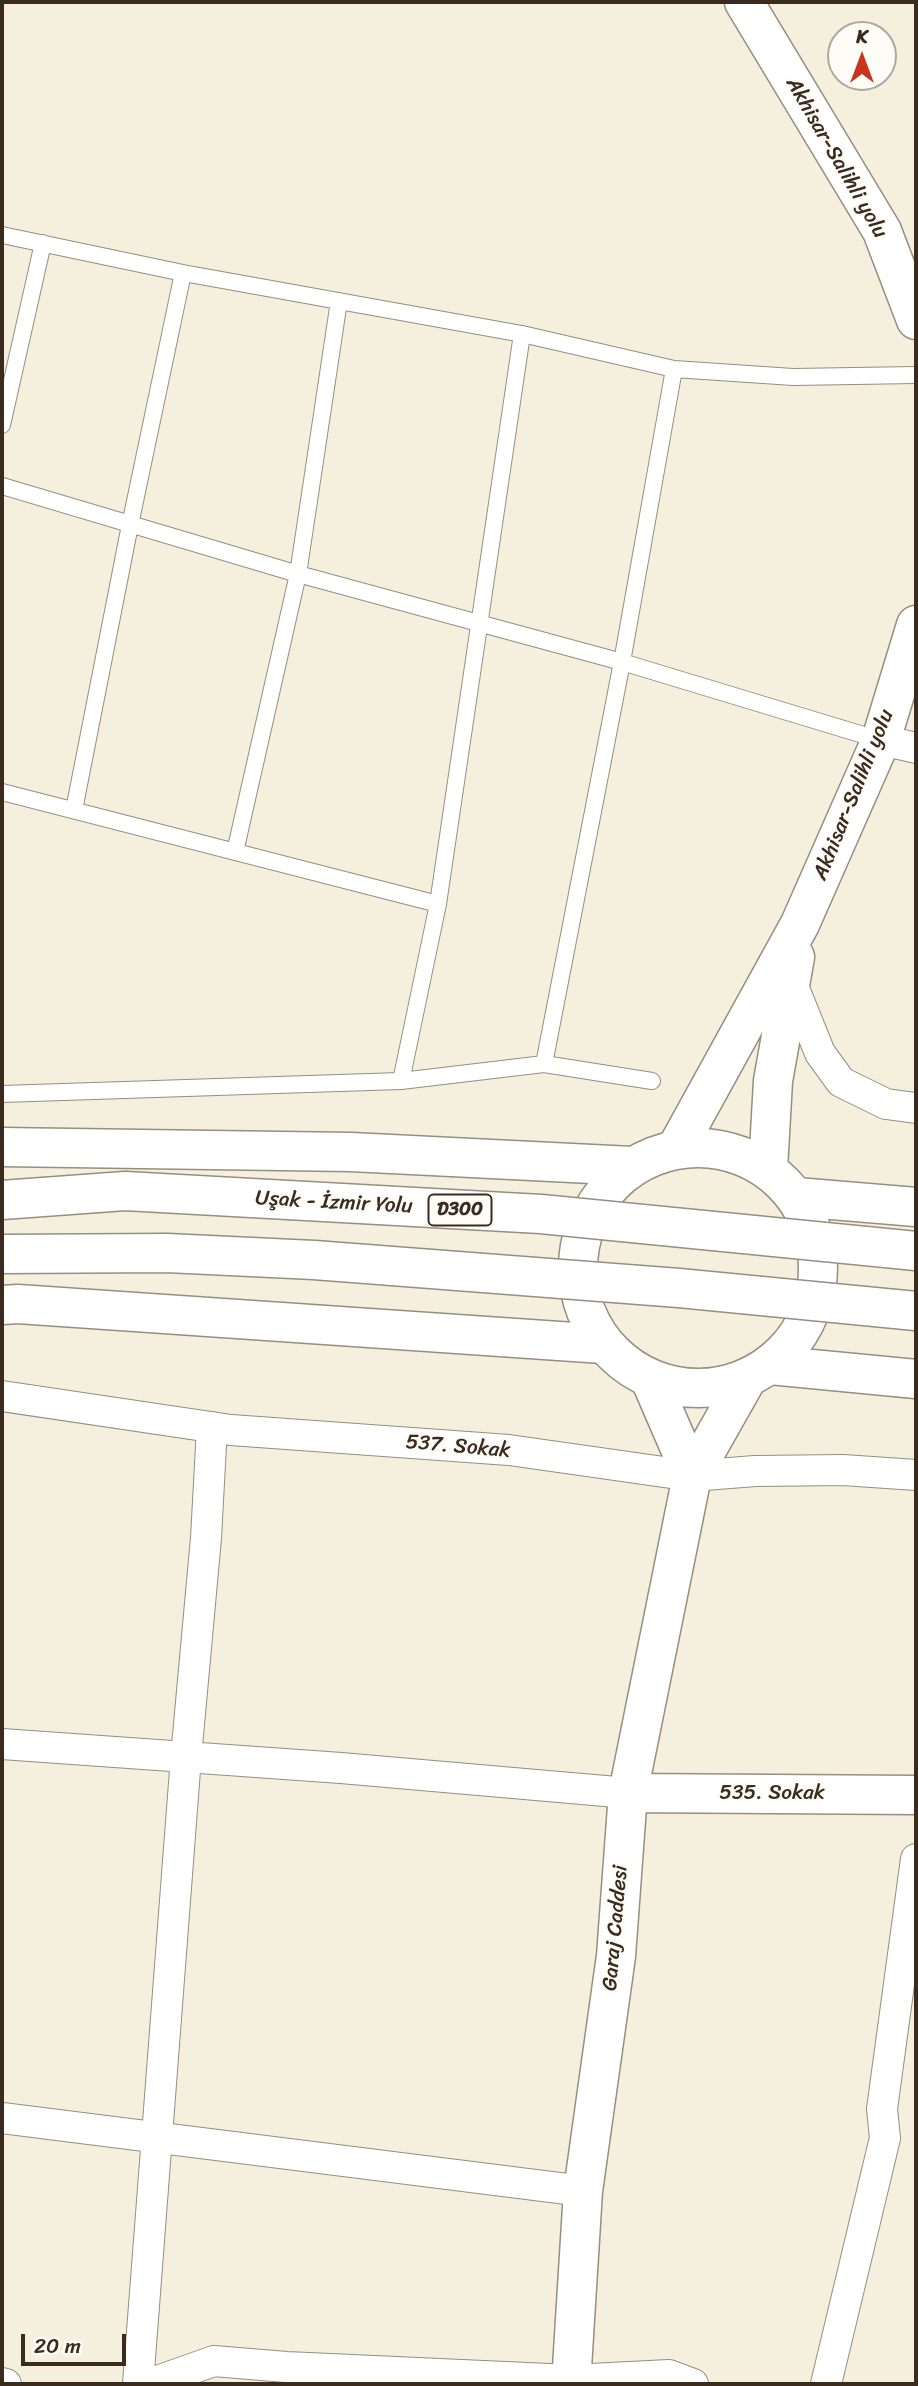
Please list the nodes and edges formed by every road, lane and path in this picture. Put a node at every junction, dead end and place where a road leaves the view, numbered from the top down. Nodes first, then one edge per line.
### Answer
1 (744, 2) edge
2 (2, 235) edge
3 (43, 243) junction
4 (183, 273) junction
5 (339, 301) junction
6 (916, 320) edge
7 (522, 334) junction
8 (674, 369) junction
9 (916, 375) edge
10 (2, 425) edge
11 (2, 486) edge
12 (130, 525) junction
13 (298, 574) junction
14 (480, 624) junction
15 (916, 625) edge
16 (622, 662) junction
17 (899, 744) edge
18 (2, 792) edge
19 (74, 810) junction
20 (235, 852) junction
21 (438, 904) junction
22 (800, 924) junction
23 (790, 981) junction
24 (544, 1064) junction
25 (401, 1081) junction
26 (652, 1081) dead end
27 (2, 1094) edge
28 (916, 1108) edge
29 (2, 1147) edge
30 (676, 1149) junction
31 (632, 1166) junction
32 (768, 1169) junction
33 (796, 1197) junction
34 (2, 1200) edge
35 (916, 1207) edge
36 (916, 1251) edge
37 (2, 1255) edge
38 (2, 1305) edge
39 (916, 1311) edge
40 (603, 1344) junction
41 (759, 1371) junction
42 (650, 1379) junction
43 (916, 1379) edge
44 (2, 1396) edge
45 (212, 1427) junction
46 (916, 1475) edge
47 (692, 1476) junction
48 (2, 1744) edge
49 (186, 1757) junction
50 (628, 1793) junction
51 (916, 1795) edge
52 (916, 1859) edge
53 (2, 2118) edge
54 (156, 2138) junction
55 (583, 2191) junction
56 (571, 2382) edge
57 (138, 2384) edge
58 (149, 2384) edge
59 (693, 2384) edge
60 (826, 2384) edge

1 - 6 main road, Akhisar-Salihli yolu
2 - 3 lane
3 - 4 lane
3 - 10 lane
4 - 5 lane
4 - 12 lane
5 - 7 lane
5 - 13 lane
7 - 8 lane
7 - 14 lane
8 - 9 lane
8 - 16 lane
11 - 12 lane
12 - 13 lane
12 - 19 lane
13 - 14 lane
13 - 20 lane
14 - 16 lane
14 - 21 lane
15 - 17 main road, Akhisar-Salihli yolu
16 - 17 lane
16 - 24 lane
17 - 22 main road, Akhisar-Salihli yolu
18 - 19 lane
19 - 20 lane
20 - 21 lane
21 - 25 lane
22 - 23 main road
22 - 30 main road
23 - 28 street
23 - 32 main road
24 - 25 lane
24 - 26 lane
25 - 27 lane
29 - 31 main road
30 - 31 main road
30 - 32 main road
31 - 40 main road
32 - 33 main road
33 - 35 main road
33 - 41 main road
34 - 36 main road, Uşak - İzmir Yolu / D300, bridge
37 - 39 main road, bridge
38 - 40 main road
40 - 42 main road
41 - 42 main road
41 - 43 main road
41 - 47 main road, Garaj Caddesi
42 - 47 main road
44 - 45 street, 537. Sokak
45 - 47 street, 537. Sokak
45 - 49 street
46 - 47 street, 537. Sokak
47 - 50 main road, Garaj Caddesi
48 - 49 street
49 - 50 street
49 - 54 street
50 - 51 main road, 535. Sokak
50 - 55 main road, Garaj Caddesi
52 - 60 street
53 - 54 street
54 - 55 street
54 - 57 street
55 - 56 main road, Garaj Caddesi
56 - 58 street
56 - 59 street

